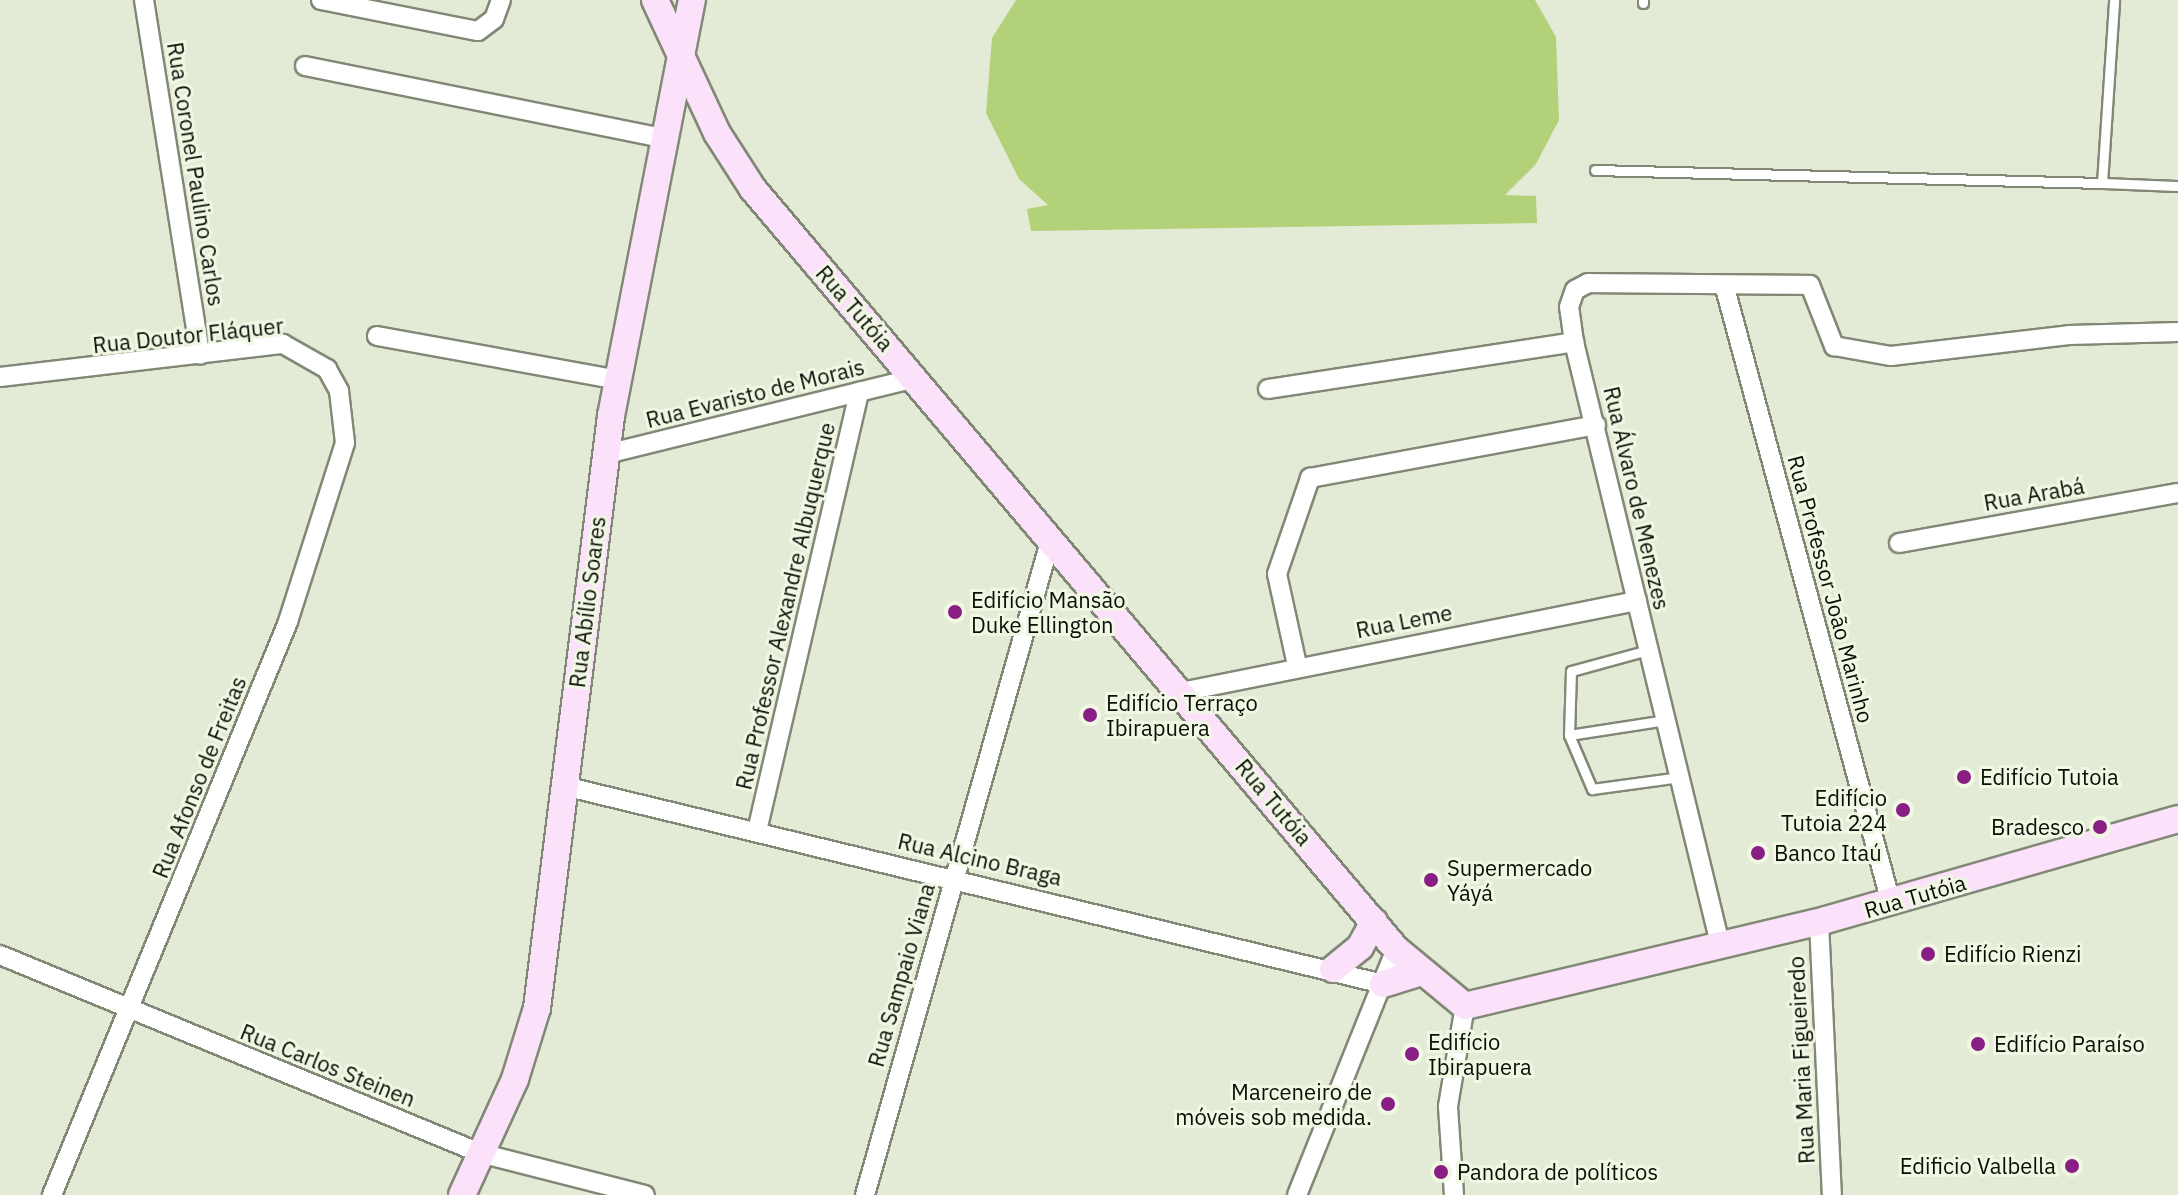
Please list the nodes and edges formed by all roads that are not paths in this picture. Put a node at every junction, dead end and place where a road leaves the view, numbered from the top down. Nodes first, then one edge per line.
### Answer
1 (144, 0) edge
2 (321, 0) edge
3 (501, 0) edge
4 (655, 0) edge
5 (692, 0) edge
6 (2114, 0) edge
7 (685, 53) junction
8 (305, 66) dead end
9 (663, 138) junction
10 (1595, 170) dead end
11 (2102, 183) junction
12 (2178, 186) edge
13 (1725, 288) junction
14 (2178, 332) edge
15 (377, 336) dead end
16 (1574, 342) junction
17 (200, 355) junction
18 (327, 369) joint
19 (0, 377) edge
20 (915, 378) junction
21 (618, 380) junction
22 (1268, 389) dead end
23 (859, 392) junction
24 (1596, 425) junction
25 (606, 454) junction
26 (2178, 493) edge
27 (1051, 538) junction
28 (1899, 543) dead end
29 (1637, 601) junction
30 (1648, 650) junction
31 (1297, 665) junction
32 (1181, 692) junction
33 (1666, 720) junction
34 (1569, 735) junction
35 (1680, 777) junction
36 (564, 786) junction
37 (2178, 819) edge
38 (757, 831) junction
39 (953, 877) junction
40 (1891, 903) junction
41 (1374, 922) junction
42 (1819, 922) junction
43 (1721, 948) junction
44 (1396, 949) junction
45 (0, 955) edge
46 (1333, 969) junction
47 (1422, 972) junction
48 (1383, 984) junction
49 (1465, 1006) junction
50 (129, 1009) junction
51 (480, 1153) junction
52 (52, 1195) edge
53 (462, 1195) edge
54 (645, 1195) edge
55 (865, 1195) edge
56 (1297, 1195) edge
57 (1454, 1195) edge
58 (1832, 1195) edge

1 - 17 street, Rua Coronel Paulino Carlos
2 - 3 street
4 - 7 street, Rua Tutóia
5 - 7 street, Rua Abílio Soares
6 - 11 lane
7 - 9 street, Rua Abílio Soares
7 - 20 street, Rua Tutóia
8 - 9 street
9 - 21 street, Rua Abílio Soares
10 - 11 lane
11 - 12 lane
13 - 14 street, Rua Álvaro de Menezes
13 - 16 street, Rua Álvaro de Menezes
13 - 40 street, Rua Professor João Marinho
15 - 21 street
16 - 22 street
16 - 24 street, Rua Álvaro de Menezes
17 - 18 street, Rua Doutor Fláquer
17 - 19 street, Rua Doutor Fláquer
18 - 50 street, Rua Afonso de Freitas
20 - 23 street, Rua Evaristo de Morais
20 - 27 street, Rua Tutóia
21 - 25 street, Rua Abílio Soares
23 - 25 street, Rua Evaristo de Morais
23 - 38 street, Rua Professor Alexandre Albuquerque
24 - 29 street, Rua Álvaro de Menezes
24 - 31 street
25 - 36 street, Rua Abílio Soares
26 - 28 street, Rua Arabá
27 - 32 street, Rua Tutóia
27 - 39 street, Rua Sampaio Viana
29 - 30 street, Rua Álvaro de Menezes
29 - 31 street, Rua Leme
30 - 33 street, Rua Álvaro de Menezes
30 - 34 lane
31 - 32 street, Rua Leme
32 - 41 street, Rua Tutóia
33 - 34 lane
33 - 35 street, Rua Álvaro de Menezes
34 - 35 lane
35 - 43 street, Rua Álvaro de Menezes
36 - 38 street, Rua Alcino Braga
36 - 51 street, Rua Abílio Soares
37 - 40 street, Rua Tutóia
38 - 39 street, Rua Alcino Braga
39 - 46 street, Rua Alcino Braga
39 - 55 street, Rua Sampaio Viana
40 - 42 street, Rua Tutóia
41 - 44 street, Rua Tutóia
41 - 46 street
42 - 43 street, Rua Tutóia
42 - 58 street, Rua Maria Figueiredo
43 - 49 street, Rua Tutóia
44 - 47 street, Rua Tutóia
44 - 48 street
45 - 50 street, Rua Carlos Steinen
46 - 48 street, Rua Alcino Braga
47 - 48 street
47 - 49 street, Rua Tutóia
48 - 56 street
49 - 57 street
50 - 51 street, Rua Carlos Steinen
50 - 52 street, Rua Afonso de Freitas
51 - 53 street, Rua Abílio Soares
51 - 54 street, Rua Carlos Steinen

